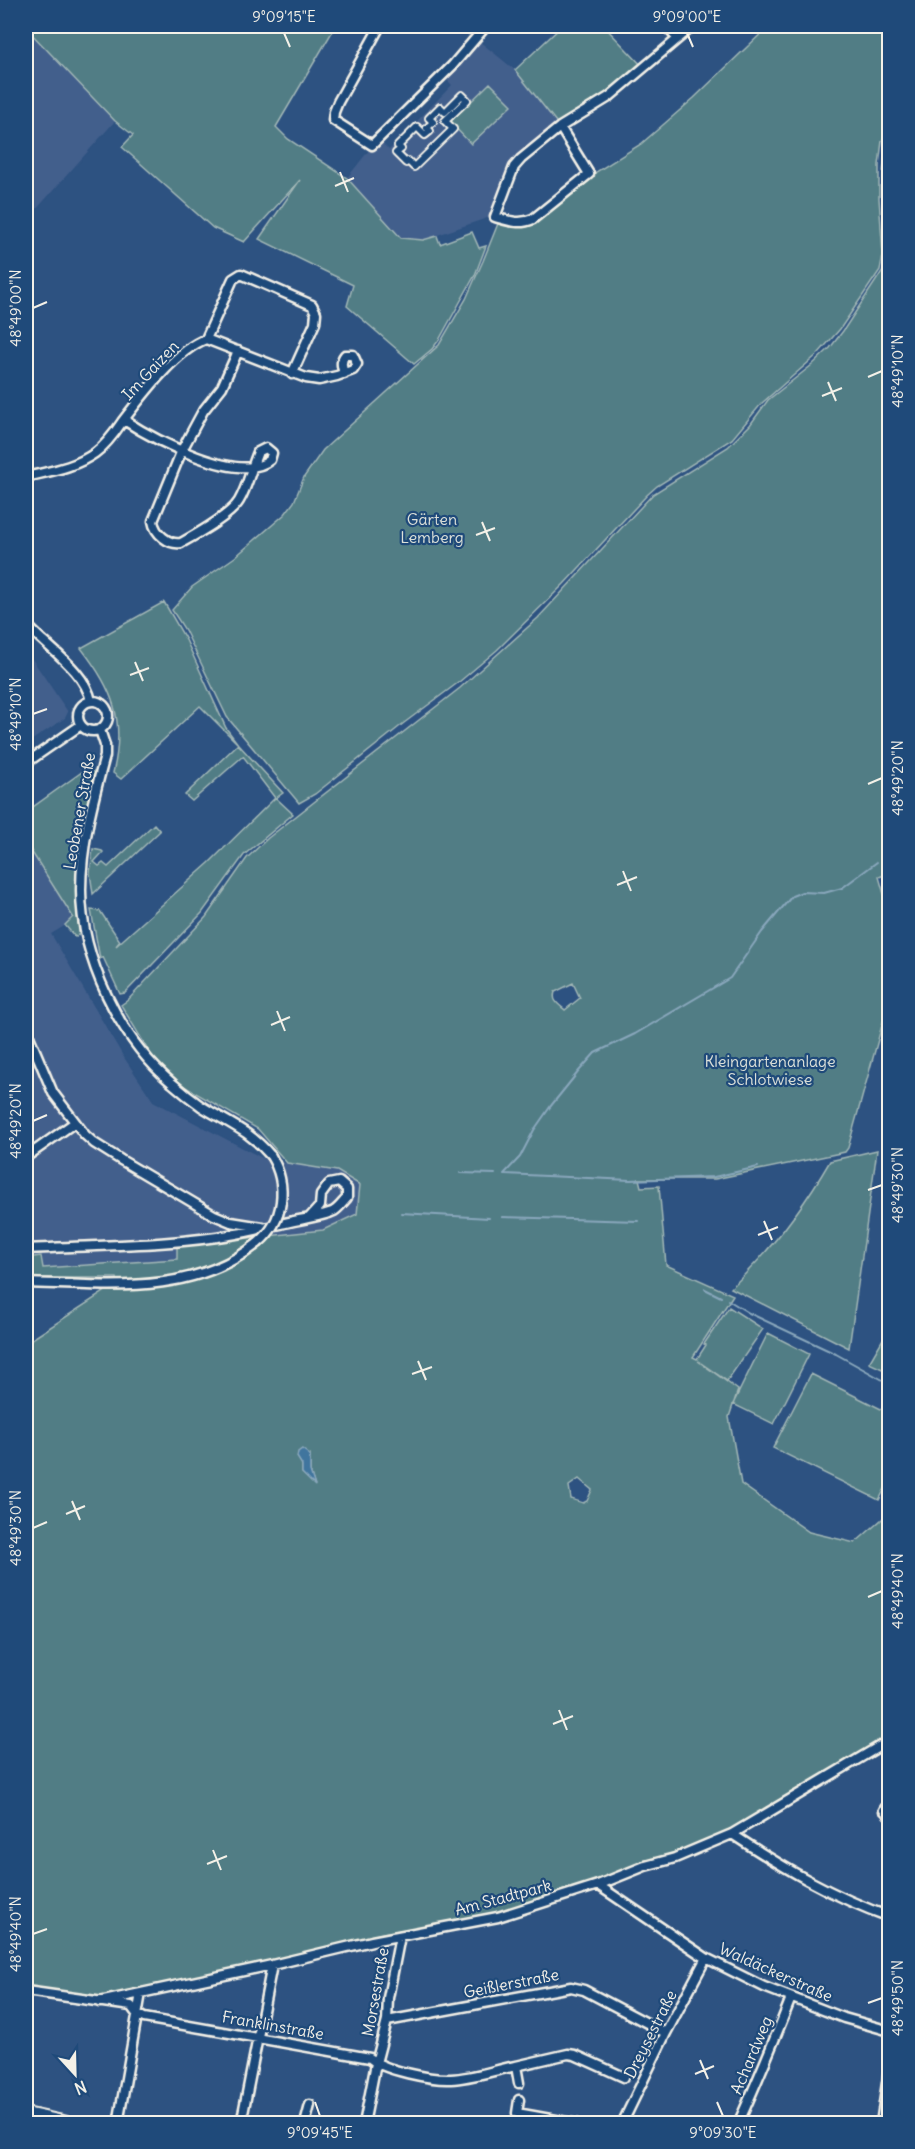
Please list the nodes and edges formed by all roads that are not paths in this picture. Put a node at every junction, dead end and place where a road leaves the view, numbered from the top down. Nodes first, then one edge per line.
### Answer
1 (380, 26) edge
2 (466, 26) edge
3 (486, 26) edge
4 (666, 26) edge
5 (693, 26) edge
6 (479, 33) junction
7 (677, 38) junction
8 (561, 127) junction
9 (406, 163) joint
10 (206, 339) junction
11 (238, 351) junction
12 (292, 374) junction
13 (344, 374) dead end
14 (124, 420) junction
15 (182, 450) junction
16 (26, 477) edge
17 (26, 624) edge
18 (92, 701) junction
19 (81, 725) junction
20 (100, 730) junction
21 (26, 763) edge
22 (26, 1029) edge
23 (74, 1123) junction
24 (26, 1157) edge
25 (310, 1217) junction
26 (264, 1228) junction
27 (26, 1249) edge
28 (26, 1283) edge
29 (888, 1748) edge
30 (890, 1800) edge
31 (890, 1816) edge
32 (732, 1834) junction
33 (598, 1885) junction
34 (890, 1917) edge
35 (400, 1936) junction
36 (706, 1958) junction
37 (272, 1965) junction
38 (26, 1992) edge
39 (141, 1993) junction
40 (791, 1998) junction
41 (99, 2002) junction
42 (138, 2014) junction
43 (387, 2021) junction
44 (890, 2031) edge
45 (666, 2033) junction
46 (259, 2038) junction
47 (890, 2062) edge
48 (376, 2063) junction
49 (516, 2066) junction
50 (624, 2077) dead end
51 (310, 2105) dead end
52 (26, 2114) edge
53 (72, 2124) edge
54 (118, 2124) edge
55 (241, 2124) edge
56 (305, 2124) edge
57 (364, 2124) edge
58 (578, 2124) edge
59 (622, 2124) edge
60 (738, 2124) edge
61 (881, 2124) edge

1 - 6 street
2 - 6 street
3 - 6 street
4 - 7 street
5 - 7 street
7 - 8 street
8 - 8 street
9 - 9 street
10 - 11 street
10 - 12 street
10 - 14 street, Im Gaizen
11 - 12 street
11 - 15 street
12 - 13 street
14 - 15 street
14 - 16 street, Im Gaizen
15 - 15 street
17 - 18 street, Leobener Straße
18 - 19 street
18 - 20 street, Leobener Straße
19 - 20 street, Leobener Straße
19 - 21 street
20 - 28 street, Leobener Straße, bridge
22 - 23 street
23 - 24 street
23 - 26 street
25 - 25 street
25 - 26 street
26 - 27 street
29 - 32 street, Am Stadtpark
30 - 31 street
32 - 33 street, Am Stadtpark
32 - 34 street
33 - 35 street, Am Stadtpark
33 - 36 street, Waldäckerstraße
35 - 37 street, Am Stadtpark
35 - 43 street, Morsestraße
36 - 40 street, Waldäckerstraße
36 - 45 street, Dreysestraße
37 - 39 street, Am Stadtpark
37 - 46 street
38 - 41 street, Franklinstraße
39 - 41 street, Am Stadtpark
39 - 42 street
40 - 44 street, Waldäckerstraße
40 - 60 street, Achardweg
41 - 42 street, Franklinstraße
42 - 46 street, Franklinstraße
42 - 54 street
43 - 45 street, Geißlerstraße
43 - 48 street, Morsestraße
45 - 59 street, Dreysestraße
46 - 48 street, Franklinstraße
46 - 55 street
47 - 61 street
48 - 49 street, Franklinstraße
48 - 57 street, Morsestraße
49 - 50 street, Franklinstraße
49 - 58 street
51 - 56 street
52 - 53 main road

